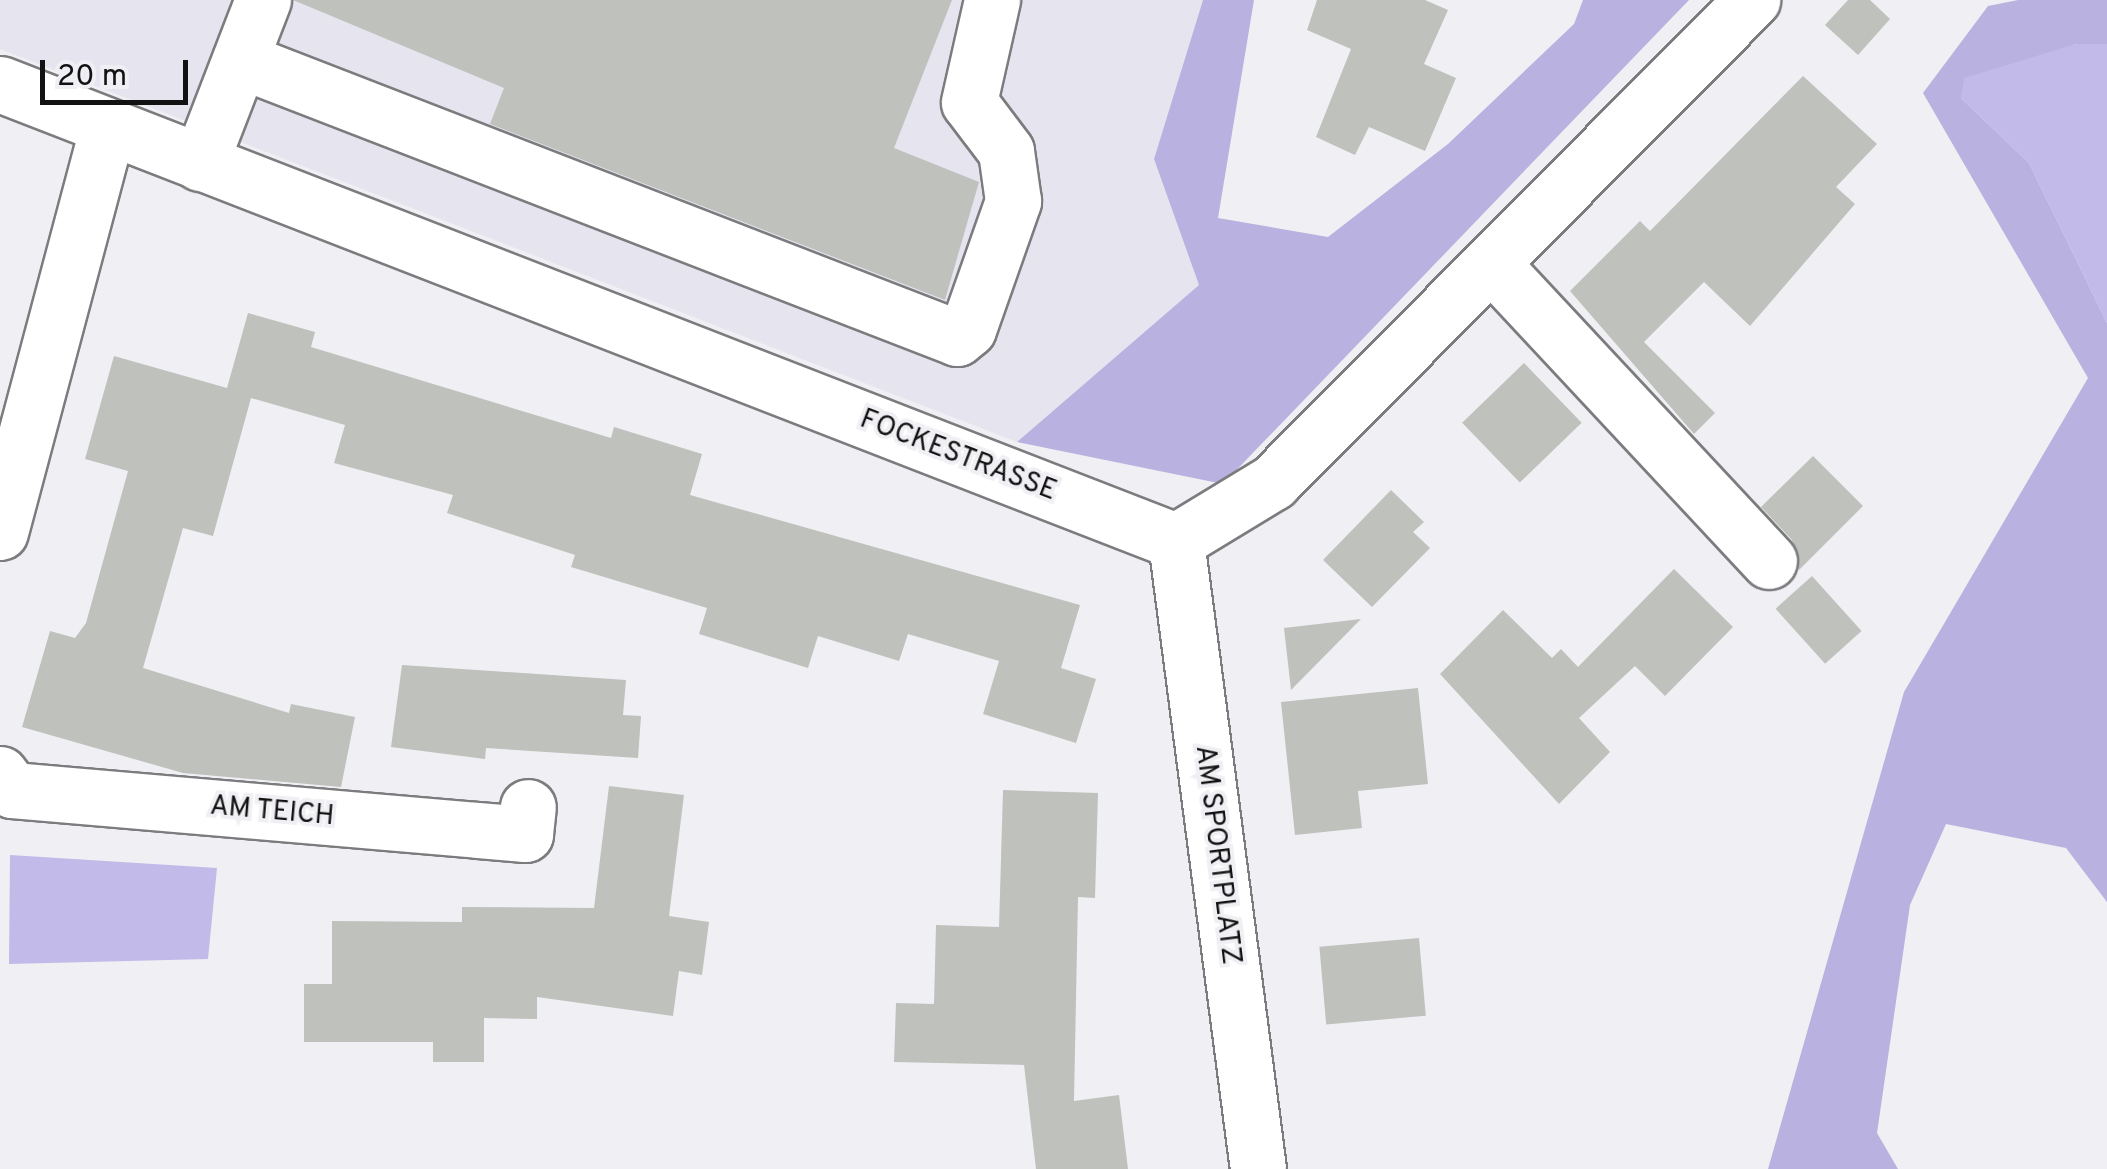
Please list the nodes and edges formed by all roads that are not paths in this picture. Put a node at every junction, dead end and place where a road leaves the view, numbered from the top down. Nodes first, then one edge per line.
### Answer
1 (262, 0) edge
2 (992, 0) edge
3 (1752, 0) edge
4 (240, 60) junction
5 (0, 84) edge
6 (108, 128) junction
7 (200, 163) junction
8 (1492, 264) junction
9 (0, 532) edge
10 (1176, 540) junction
11 (1768, 562) dead end
12 (0, 774) edge
13 (528, 807) dead end
14 (1258, 1169) edge

1 - 4 street
2 - 4 street
3 - 8 street
4 - 7 street
5 - 6 street, FOCKESTRASSE
6 - 7 street, FOCKESTRASSE
6 - 9 street
7 - 10 street, FOCKESTRASSE
8 - 10 street
8 - 11 street
10 - 14 street, AM SPORTPLATZ
12 - 13 street, AM TEICH

